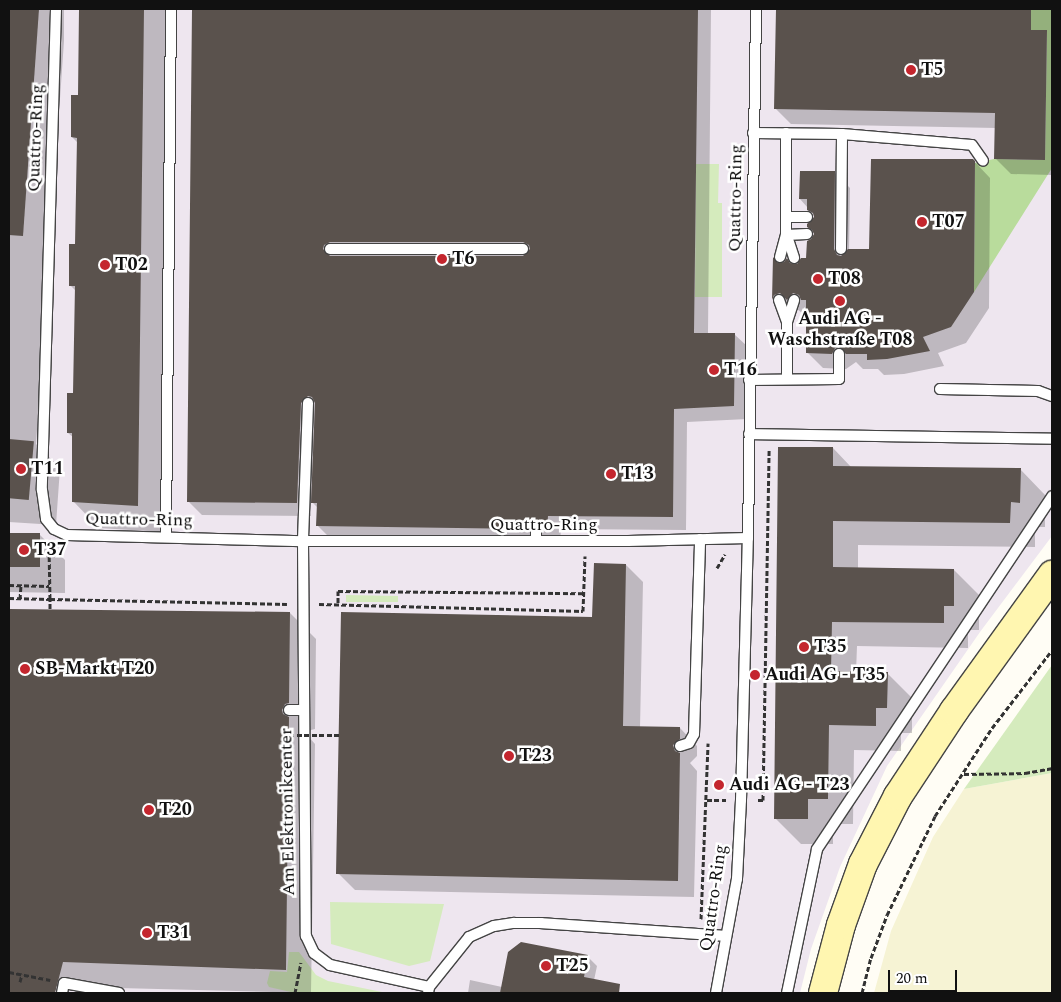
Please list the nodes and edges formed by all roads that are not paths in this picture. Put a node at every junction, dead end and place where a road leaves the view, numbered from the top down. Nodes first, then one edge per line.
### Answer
1 (56, 9) edge
2 (171, 9) edge
3 (756, 9) edge
4 (753, 133) junction
5 (786, 133) junction
6 (842, 134) junction
7 (983, 161) dead end
8 (786, 217) junction
9 (807, 217) dead end
10 (807, 234) dead end
11 (786, 235) junction
12 (330, 249) dead end
13 (523, 249) dead end
14 (841, 249) dead end
15 (780, 257) dead end
16 (794, 258) dead end
17 (779, 300) dead end
18 (794, 300) dead end
19 (787, 322) junction
20 (839, 354) dead end
21 (787, 379) junction
22 (749, 380) junction
23 (940, 389) dead end
24 (1052, 396) edge
25 (308, 403) dead end
26 (749, 434) junction
27 (1052, 439) edge
28 (1052, 496) edge
29 (536, 529) dead end
30 (166, 536) junction
31 (748, 538) junction
32 (700, 539) junction
33 (303, 541) junction
34 (536, 541) junction
35 (1052, 575) edge
36 (289, 710) dead end
37 (303, 710) junction
38 (680, 746) dead end
39 (726, 936) junction
40 (428, 990) edge
41 (62, 993) edge
42 (119, 993) edge
43 (716, 993) edge
44 (786, 993) edge
45 (823, 993) edge

1 - 30 lane, Quattro-Ring
2 - 30 lane
3 - 4 lane, Quattro-Ring
4 - 5 lane
4 - 22 lane, Quattro-Ring
5 - 6 lane
5 - 8 lane
6 - 7 lane
6 - 14 lane
8 - 9 lane
8 - 11 lane
10 - 11 lane
11 - 15 lane
11 - 16 lane
12 - 13 lane
17 - 19 lane
18 - 19 lane
19 - 21 lane
20 - 21 lane
21 - 22 lane
22 - 26 lane, Quattro-Ring
23 - 24 lane
25 - 33 lane, Am Elektronikcenter
26 - 27 lane
26 - 31 lane, Quattro-Ring
28 - 44 lane
29 - 34 lane
30 - 33 lane, Quattro-Ring
31 - 32 lane, Quattro-Ring
31 - 39 lane, Quattro-Ring
32 - 34 lane, Quattro-Ring
32 - 38 lane
33 - 34 lane, Quattro-Ring
33 - 37 lane, Am Elektronikcenter
35 - 45 main road
36 - 37 lane
37 - 40 lane, Am Elektronikcenter
39 - 40 lane
39 - 43 lane, Quattro-Ring
41 - 42 lane

